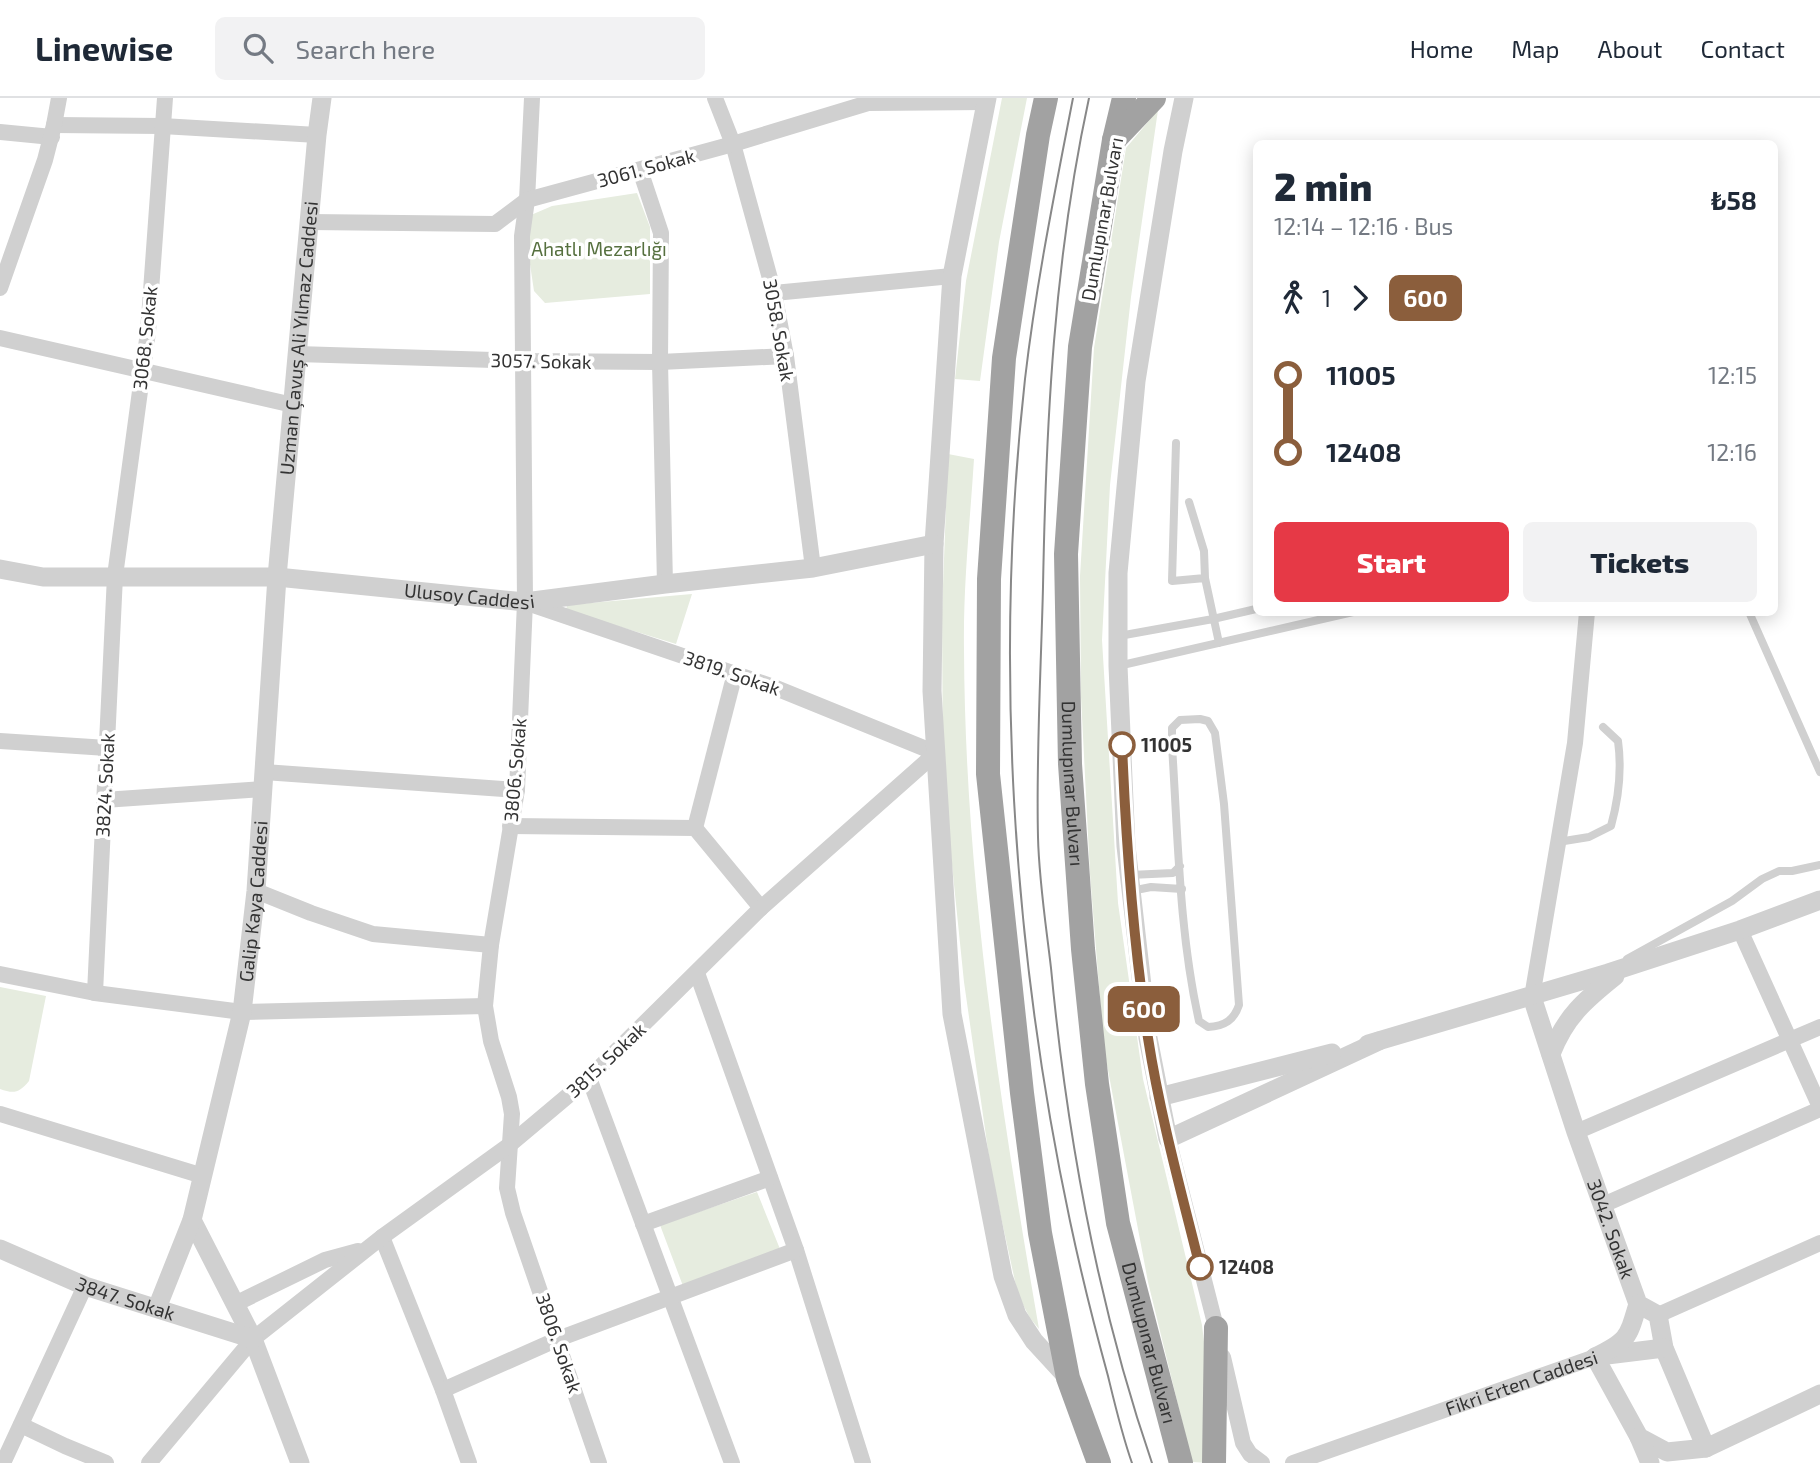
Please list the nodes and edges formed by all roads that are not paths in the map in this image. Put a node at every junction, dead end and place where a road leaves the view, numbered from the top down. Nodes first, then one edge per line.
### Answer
1 (59, 98) edge
2 (165, 98) edge
3 (322, 98) edge
4 (532, 98) edge
5 (715, 98) edge
6 (827, 98) edge
7 (1046, 98) edge
8 (1124, 98) edge
9 (1154, 98) edge
10 (1184, 98) edge
11 (986, 100) edge
12 (830, 115) junction
13 (162, 126) junction
14 (53, 131) junction
15 (0, 132) edge
16 (317, 135) junction
17 (1114, 140) junction
18 (733, 144) junction
19 (640, 170) junction
20 (527, 200) junction
21 (309, 222) junction
22 (952, 276) junction
23 (2, 280) edge
24 (775, 293) junction
25 (0, 338) edge
26 (297, 355) junction
27 (786, 356) junction
28 (523, 361) junction
29 (660, 362) junction
30 (142, 372) junction
31 (293, 405) junction
32 (1176, 443) dead end
33 (1189, 502) dead end
34 (934, 544) junction
35 (813, 568) junction
36 (0, 569) edge
37 (115, 576) junction
38 (277, 578) junction
39 (1205, 578) junction
40 (665, 584) junction
41 (525, 602) junction
42 (1253, 609) edge
43 (1336, 616) edge
44 (1587, 616) edge
45 (1751, 616) edge
46 (1213, 619) junction
47 (1118, 636) junction
48 (1219, 643) junction
49 (1118, 666) junction
50 (735, 673) junction
51 (1603, 727) dead end
52 (0, 741) edge
53 (107, 748) junction
54 (936, 753) junction
55 (1820, 772) edge
56 (264, 781) junction
57 (517, 790) junction
58 (104, 800) junction
59 (510, 826) junction
60 (695, 828) junction
61 (1558, 842) junction
62 (1820, 865) edge
63 (1180, 866) junction
64 (1129, 874) junction
65 (1182, 889) junction
66 (256, 891) junction
67 (1132, 900) junction
68 (1820, 900) edge
69 (761, 908) junction
70 (1740, 930) junction
71 (491, 945) junction
72 (1617, 970) junction
73 (697, 973) junction
74 (0, 974) edge
75 (95, 993) junction
76 (1532, 997) junction
77 (485, 1006) junction
78 (242, 1012) junction
79 (1820, 1027) edge
80 (1791, 1039) junction
81 (1379, 1041) junction
82 (1551, 1054) junction
83 (589, 1078) junction
84 (1159, 1097) junction
85 (1820, 1108) edge
86 (0, 1114) edge
87 (1576, 1132) junction
88 (1168, 1139) junction
89 (508, 1146) junction
90 (203, 1176) junction
91 (770, 1178) junction
92 (1603, 1205) junction
93 (192, 1220) junction
94 (643, 1224) junction
95 (382, 1237) junction
96 (1820, 1243) edge
97 (367, 1248) junction
98 (0, 1249) edge
99 (796, 1250) junction
100 (85, 1286) junction
101 (671, 1298) junction
102 (235, 1304) junction
103 (1639, 1304) junction
104 (157, 1308) junction
105 (1658, 1315) junction
106 (1216, 1328) junction
107 (253, 1339) junction
108 (558, 1339) junction
109 (1664, 1348) junction
110 (1595, 1357) junction
111 (1068, 1378) junction
112 (443, 1390) junction
113 (1820, 1394) edge
114 (21, 1425) junction
115 (1639, 1437) junction
116 (1706, 1448) junction
117 (3, 1463) edge
118 (106, 1463) edge
119 (149, 1463) edge
120 (300, 1463) edge
121 (469, 1463) edge
122 (600, 1463) edge
123 (732, 1463) edge
124 (863, 1463) edge
125 (1099, 1463) edge
126 (1181, 1463) edge
127 (1214, 1463) edge
128 (1262, 1463) edge
129 (1293, 1463) edge
130 (1650, 1463) edge

1 - 14 street
2 - 13 street, 3068. Sokak
3 - 16 street, Uzman Çavuş Ali Yılmaz Caddesi
4 - 20 street, 3806. Sokak
5 - 18 street, 3058. Sokak
6 - 12 street
7 - 111 highway
8 - 17 highway, Dumlupınar Bulvarı
9 - 17 highway
10 - 47 street
11 - 12 street, 3061. Sokak
11 - 22 street
12 - 18 street, 3061. Sokak
13 - 14 street
13 - 16 street
13 - 30 street, 3068. Sokak
14 - 15 street
14 - 23 street
16 - 21 street, Uzman Çavuş Ali Yılmaz Caddesi
17 - 126 highway, Dumlupınar Bulvarı
18 - 19 street, 3061. Sokak
18 - 24 street, 3058. Sokak
19 - 20 street, 3061. Sokak
19 - 29 street
20 - 21 street, 3061. Sokak
20 - 28 street, 3806. Sokak
21 - 26 street, Uzman Çavuş Ali Yılmaz Caddesi
22 - 24 street
22 - 34 street
24 - 27 street, 3058. Sokak
25 - 30 street
26 - 28 street, 3057. Sokak
26 - 31 street, Uzman Çavuş Ali Yılmaz Caddesi
27 - 29 street, 3057. Sokak
27 - 35 street, 3058. Sokak
28 - 29 street, 3057. Sokak
28 - 41 street, 3806. Sokak
29 - 40 street
30 - 31 street
30 - 37 street, 3068. Sokak
31 - 38 street, Uzman Çavuş Ali Yılmaz Caddesi
32 - 39 lane
33 - 39 lane
34 - 35 street, Ulusoy Caddesi
34 - 54 street
35 - 40 street, Ulusoy Caddesi
36 - 37 street, Ulusoy Caddesi
37 - 38 street, Ulusoy Caddesi
37 - 53 street, 3824. Sokak
38 - 41 street, Ulusoy Caddesi
38 - 56 street, Galip Kaya Caddesi
39 - 46 lane
40 - 41 street, Ulusoy Caddesi
41 - 50 street, 3819. Sokak
41 - 57 street, 3806. Sokak
42 - 46 lane
43 - 48 lane
44 - 61 street
45 - 55 lane
46 - 47 lane
46 - 48 lane
47 - 49 street
48 - 49 lane
49 - 64 street
50 - 54 street, 3819. Sokak
50 - 60 street
51 - 61 lane
52 - 53 street
53 - 58 street, 3824. Sokak
54 - 69 street, 3815. Sokak
54 - 111 street
56 - 57 street
56 - 58 street
56 - 66 street, Galip Kaya Caddesi
57 - 59 street, 3806. Sokak
58 - 75 street, 3824. Sokak
59 - 60 street
59 - 71 street, 3806. Sokak
60 - 69 street
61 - 76 street
62 - 72 lane
63 - 64 lane
63 - 65 lane
63 - 65 lane
64 - 67 street
65 - 67 lane
66 - 71 street
66 - 78 street, Galip Kaya Caddesi
67 - 84 street
68 - 70 street
69 - 73 street, 3815. Sokak
70 - 72 street
70 - 80 street
71 - 77 street, 3806. Sokak
72 - 76 street
72 - 82 street
73 - 83 street, 3815. Sokak
73 - 91 street
74 - 75 street
75 - 78 street
76 - 81 street
76 - 82 street, 3042. Sokak
77 - 78 street
77 - 89 street, 3806. Sokak
78 - 90 street, Galip Kaya Caddesi
79 - 80 street
80 - 85 street
80 - 87 street
81 - 84 street
81 - 88 street
82 - 87 street, 3042. Sokak
83 - 89 street, 3815. Sokak
83 - 94 street
84 - 88 street
85 - 92 street
86 - 90 street
87 - 92 street, 3042. Sokak
88 - 106 street
89 - 95 street, 3815. Sokak
89 - 108 street, 3806. Sokak
90 - 93 street, Galip Kaya Caddesi
91 - 94 street
91 - 99 street
92 - 103 street, 3042. Sokak
93 - 102 street
93 - 104 street, Galip Kaya Caddesi
94 - 101 street
95 - 97 street, 3815. Sokak
95 - 112 street
96 - 105 street
97 - 102 street
97 - 107 street, 3815. Sokak
98 - 100 street, 3847. Sokak
99 - 101 street
99 - 124 street
100 - 104 street, 3847. Sokak
100 - 114 street
101 - 108 street
101 - 123 street
102 - 107 street
103 - 105 street, 3042. Sokak
103 - 110 street
104 - 107 street, 3847. Sokak
105 - 109 street
106 - 127 highway
106 - 128 street
107 - 119 street, 3815. Sokak
107 - 120 street
108 - 112 street
108 - 122 street, 3806. Sokak
109 - 110 street
109 - 116 street
110 - 115 street, Fikri Erten Caddesi
110 - 129 street, Fikri Erten Caddesi
111 - 125 highway
112 - 121 street
113 - 116 street
114 - 117 street
114 - 118 street
115 - 116 street
115 - 130 street

